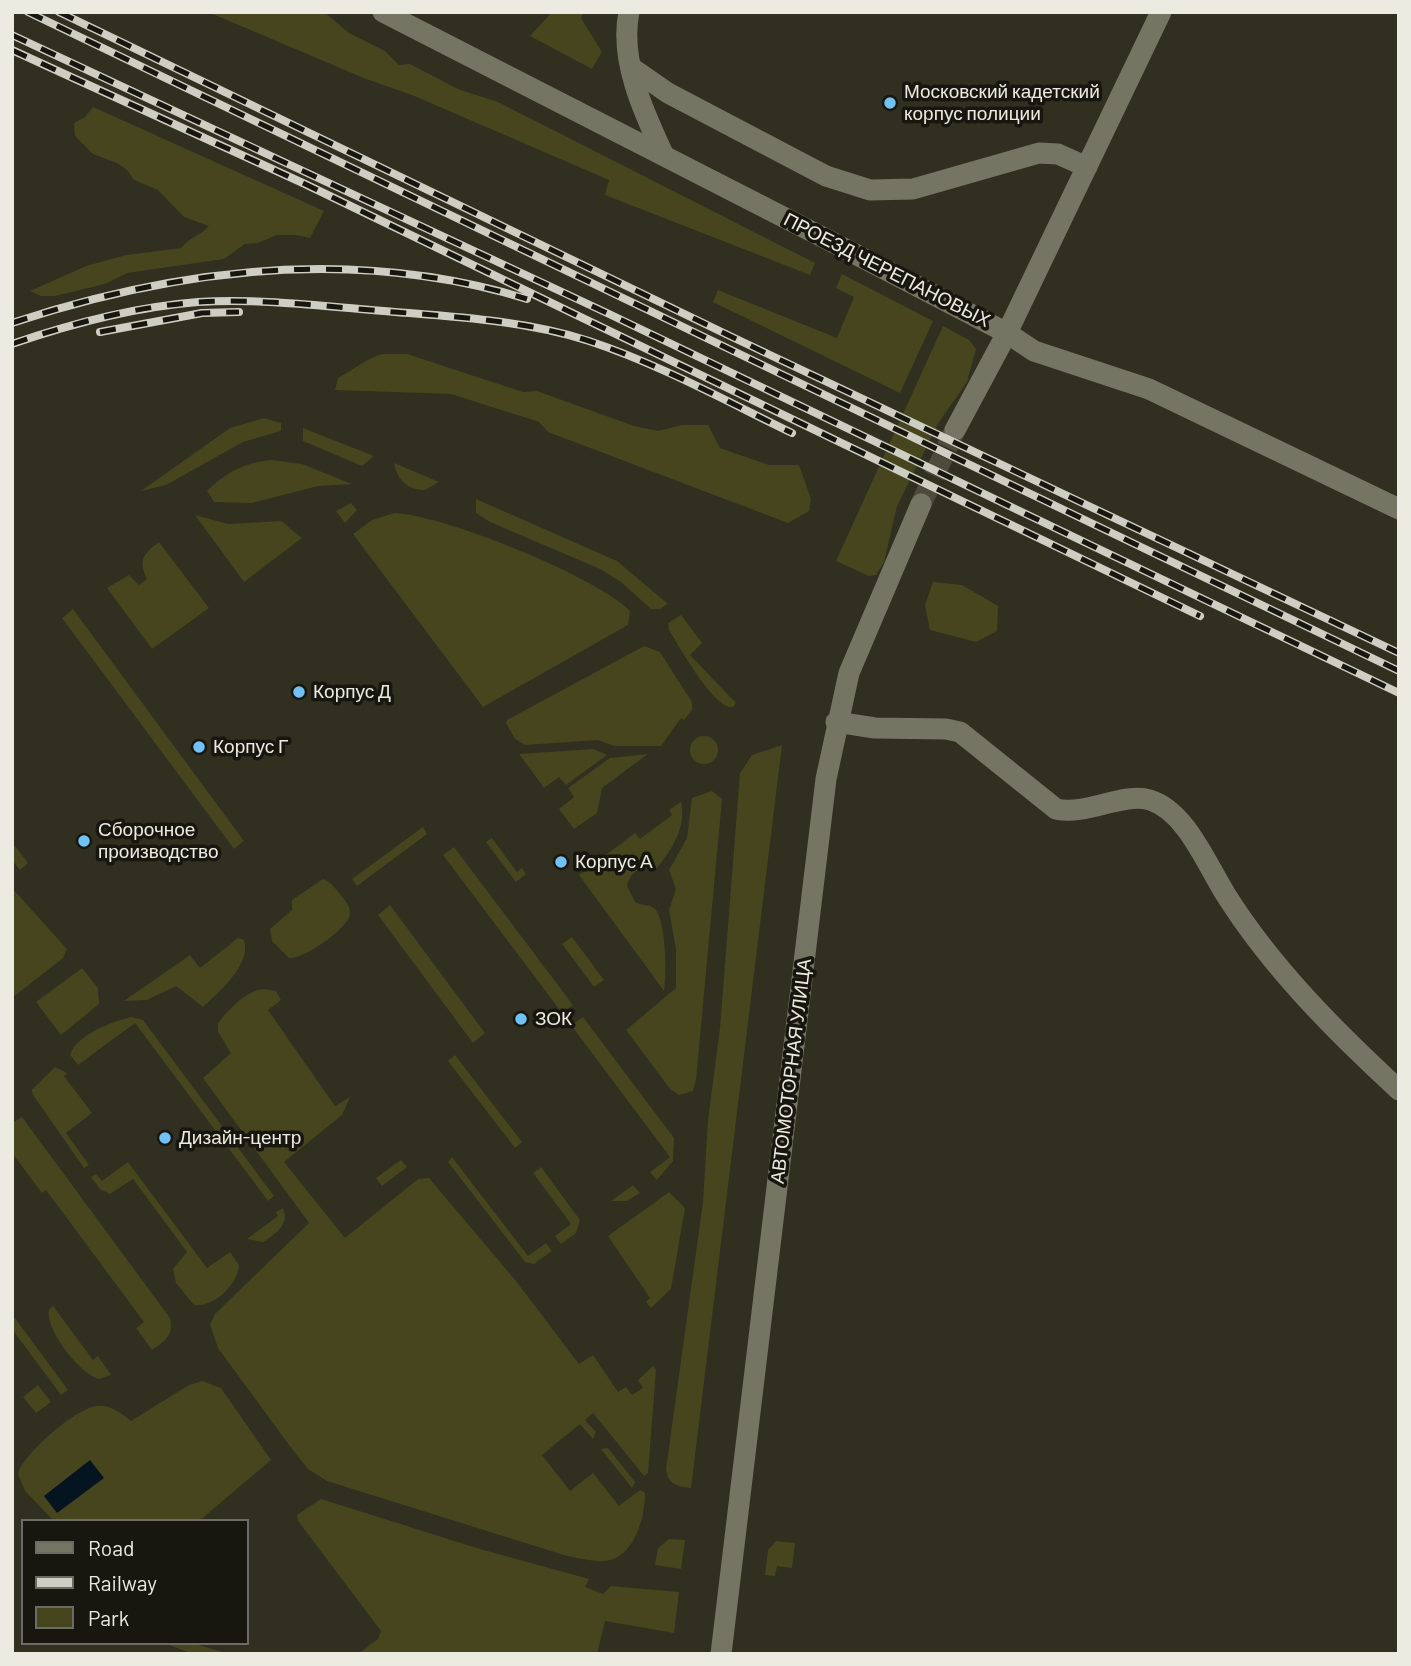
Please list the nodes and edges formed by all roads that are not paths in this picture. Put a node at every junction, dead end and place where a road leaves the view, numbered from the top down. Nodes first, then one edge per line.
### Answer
1 (383, 12) edge
2 (629, 12) edge
3 (1161, 12) edge
4 (632, 68) junction
5 (664, 156) junction
6 (1087, 167) junction
7 (1007, 332) junction
8 (955, 430) tunnel mouth
9 (921, 504) tunnel mouth
10 (1399, 509) edge
11 (836, 722) junction
12 (1399, 1090) edge
13 (721, 1654) edge

1 - 5 street, ПРОЕЗД ЧЕРЕПАНОВЫХ
2 - 4 street
3 - 6 street
4 - 5 street
4 - 6 street
5 - 7 street, ПРОЕЗД ЧЕРЕПАНОВЫХ
6 - 7 street
7 - 8 street
7 - 10 street, ПРОЕЗД ЧЕРЕПАНОВЫХ
9 - 11 street, АВТОМОТОРНАЯ УЛИЦА
11 - 12 street
11 - 13 street, АВТОМОТОРНАЯ УЛИЦА

